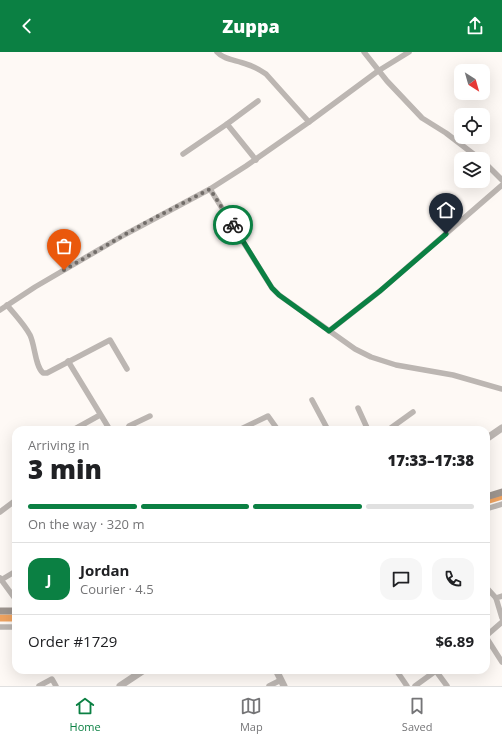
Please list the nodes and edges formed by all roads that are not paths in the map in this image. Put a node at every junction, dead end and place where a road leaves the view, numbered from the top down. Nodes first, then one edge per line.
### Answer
1 (217, 52) edge
2 (364, 52) edge
3 (409, 52) edge
4 (378, 71) junction
5 (258, 102) dead end
6 (309, 122) junction
7 (227, 124) junction
8 (471, 152) edge
9 (183, 154) dead end
10 (256, 160) junction
11 (490, 168) edge
12 (502, 180) edge
13 (502, 185) edge
14 (210, 189) junction
15 (7, 305) junction
16 (0, 310) edge
17 (329, 331) junction
18 (68, 361) junction
19 (127, 370) dead end
20 (502, 389) edge
21 (312, 400) dead end
22 (358, 408) dead end
23 (413, 412) dead end
24 (100, 415) junction
25 (150, 416) dead end
26 (80, 426) edge
27 (107, 426) edge
28 (129, 426) edge
29 (249, 426) edge
30 (275, 426) edge
31 (326, 426) edge
32 (366, 426) edge
33 (394, 426) edge
34 (502, 428) edge
35 (490, 437) edge
36 (502, 492) edge
37 (490, 496) edge
38 (12, 503) edge
39 (502, 504) edge
40 (490, 508) edge
41 (0, 512) edge
42 (12, 573) edge
43 (1, 579) edge
44 (490, 591) edge
45 (12, 594) edge
46 (502, 596) edge
47 (496, 598) junction
48 (0, 611) edge
49 (12, 611) edge
50 (502, 618) edge
51 (502, 622) edge
52 (0, 627) edge
53 (12, 627) edge
54 (490, 633) edge
55 (490, 643) edge
56 (502, 662) edge
57 (138, 674) edge
58 (399, 674) edge
59 (431, 674) edge
60 (439, 674) edge
61 (282, 683) edge
62 (39, 686) edge
63 (56, 686) edge
64 (120, 686) edge
65 (269, 686) edge
66 (407, 686) edge
67 (415, 686) edge
68 (447, 686) edge

1 - 6 street
2 - 4 street
3 - 4 street
4 - 6 street
4 - 8 street
5 - 7 street
6 - 10 street
7 - 9 street
7 - 10 street
10 - 14 street
11 - 12 street
13 - 17 street
14 - 15 street
14 - 17 street
15 - 16 street
15 - 18 street
17 - 20 street
18 - 19 street
18 - 24 street
21 - 31 street
22 - 32 street
23 - 33 street
24 - 26 street
24 - 27 street
25 - 28 street
29 - 30 street
34 - 35 street
36 - 37 main road
38 - 41 street
39 - 40 street
42 - 43 street
43 - 45 street
44 - 47 street
46 - 47 street
47 - 50 street
48 - 49 main road
51 - 54 street
52 - 53 street
55 - 56 street
57 - 64 street
58 - 66 street
59 - 67 street
60 - 68 street
61 - 65 street
62 - 63 street

